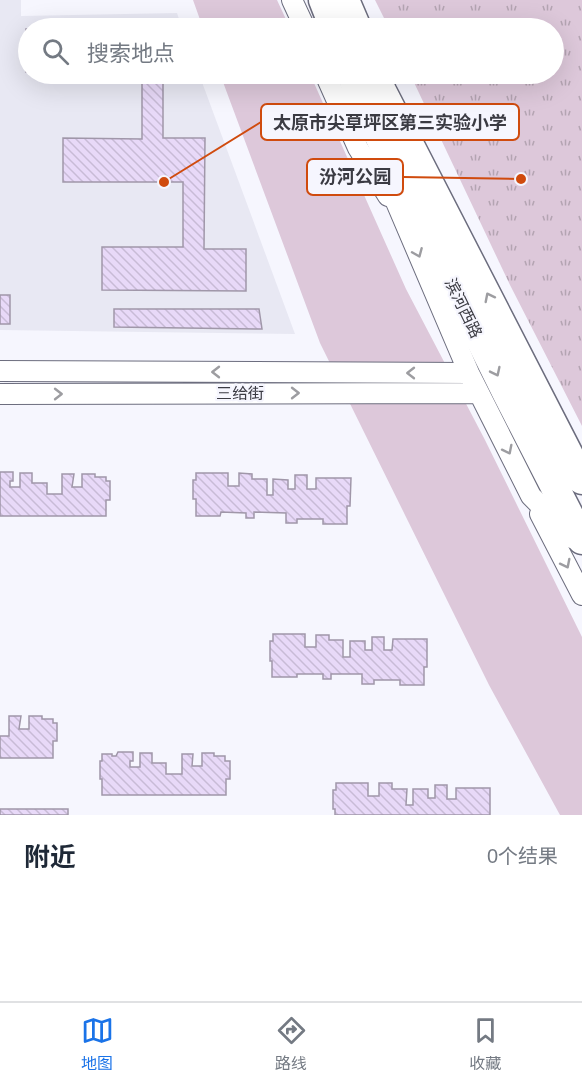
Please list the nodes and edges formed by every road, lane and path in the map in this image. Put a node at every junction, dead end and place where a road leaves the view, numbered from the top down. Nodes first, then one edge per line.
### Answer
1 (292, 0) edge
2 (323, 0) edge
3 (345, 0) edge
4 (300, 18) edge
5 (330, 18) edge
6 (353, 18) edge
7 (329, 84) edge
8 (355, 84) edge
9 (379, 84) edge
10 (362, 100) junction
11 (406, 225) junction
12 (0, 371) edge
13 (469, 373) junction
14 (479, 393) junction
15 (0, 394) edge
16 (582, 480) edge
17 (531, 496) junction
18 (582, 540) edge
19 (582, 547) edge
20 (582, 595) edge

1 - 4 street
2 - 5 highway
3 - 6 highway
7 - 11 street
8 - 10 highway, 滨河西路
16 -> 9 highway, 滨河西路
10 - 11 street
10 -> 18 highway, 滨河西路
11 -> 13 street
13 -> 12 street, 三给街
13 - 14 street
15 -> 14 street, 三给街
14 -> 17 street
17 - 19 street
17 -> 20 street

